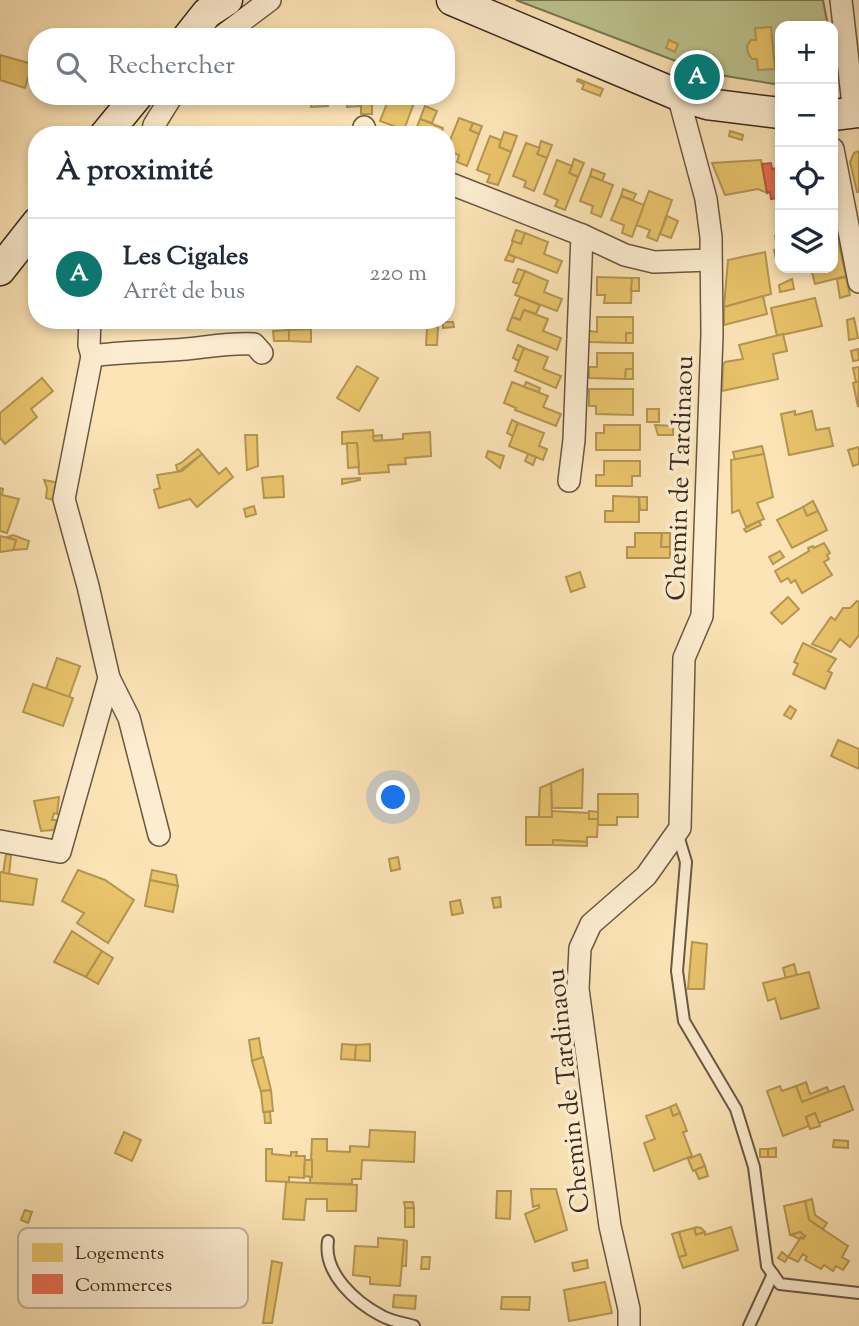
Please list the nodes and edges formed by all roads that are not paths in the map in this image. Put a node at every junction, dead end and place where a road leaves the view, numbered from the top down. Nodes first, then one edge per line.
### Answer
1 (270, 0) edge
2 (452, 0) edge
3 (841, 0) edge
4 (217, 13) edge
5 (199, 28) edge
6 (678, 95) junction
7 (130, 105) edge
8 (166, 105) edge
9 (775, 112) edge
10 (849, 113) edge
11 (113, 126) edge
12 (154, 126) edge
13 (838, 175) edge
14 (455, 186) edge
15 (28, 234) edge
16 (582, 235) junction
17 (710, 260) junction
18 (0, 270) edge
19 (859, 282) edge
20 (90, 329) edge
21 (261, 353) dead end
22 (92, 356) junction
23 (569, 481) dead end
24 (109, 678) junction
25 (677, 832) junction
26 (159, 835) dead end
27 (0, 841) edge
28 (328, 1241) dead end
29 (773, 1274) junction
30 (859, 1293) edge
31 (414, 1326) edge
32 (629, 1326) edge
33 (748, 1326) edge

1 - 4 street
2 - 6 main road
3 - 10 street
4 - 5 main road
6 - 9 main road
6 - 17 street, Chemin de Tardinaou
7 - 11 main road
8 - 12 street
13 - 19 street
14 - 16 street
15 - 18 main road
16 - 17 street
16 - 23 street
17 - 25 street, Chemin de Tardinaou
20 - 22 street
21 - 22 street
22 - 24 street
24 - 26 street
24 - 27 street
25 - 29 lane
25 - 32 street, Chemin de Tardinaou
28 - 31 lane
29 - 30 lane
29 - 33 lane

